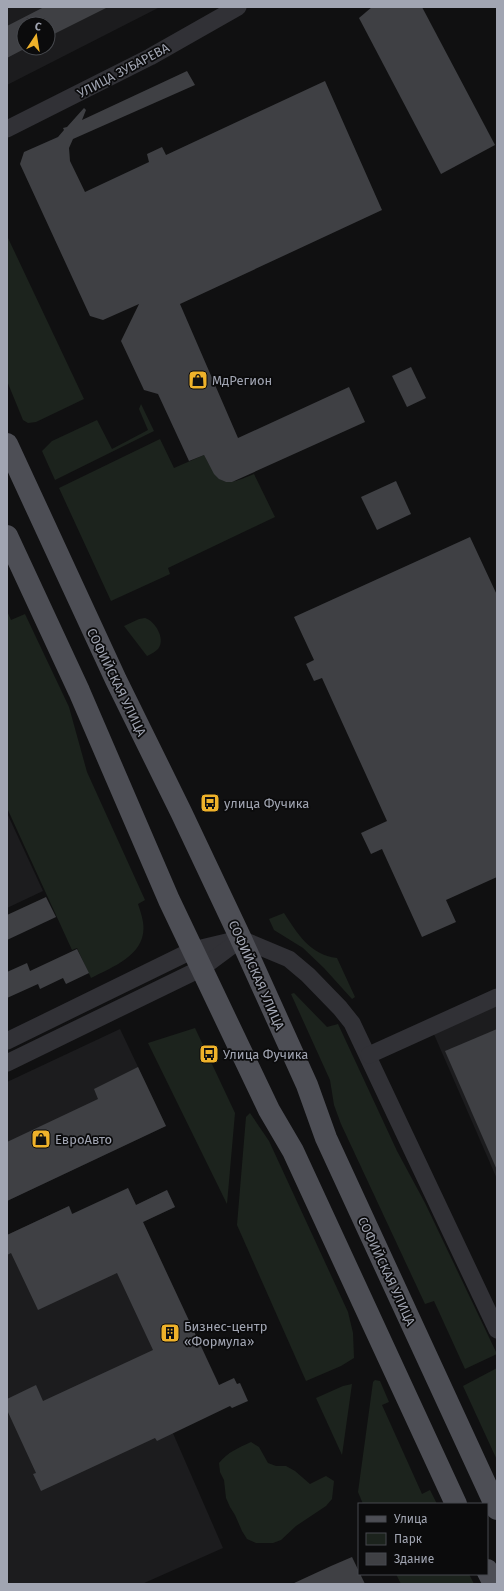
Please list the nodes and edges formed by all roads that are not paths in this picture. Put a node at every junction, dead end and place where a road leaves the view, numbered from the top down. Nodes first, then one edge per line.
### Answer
1 (238, 7) edge
2 (7, 130) edge
3 (7, 444) edge
4 (7, 536) edge
5 (241, 939) junction
6 (197, 959) junction
7 (497, 997) edge
8 (7, 1040) edge
9 (369, 1055) junction
10 (7, 1063) edge
11 (497, 1330) edge
12 (456, 1503) edge
13 (497, 1509) edge
14 (488, 1572) edge
15 (494, 1584) edge

1 - 2 street, УЛИЦА ЗУБАРЕВА
3 - 5 main road, СОФИЙСКАЯ УЛИЦА
4 - 6 main road
5 - 6 street
5 - 9 street
5 - 13 main road, СОФИЙСКАЯ УЛИЦА
6 - 8 street
6 - 10 street
6 - 12 main road
7 - 9 street
9 - 11 street
14 - 15 main road

